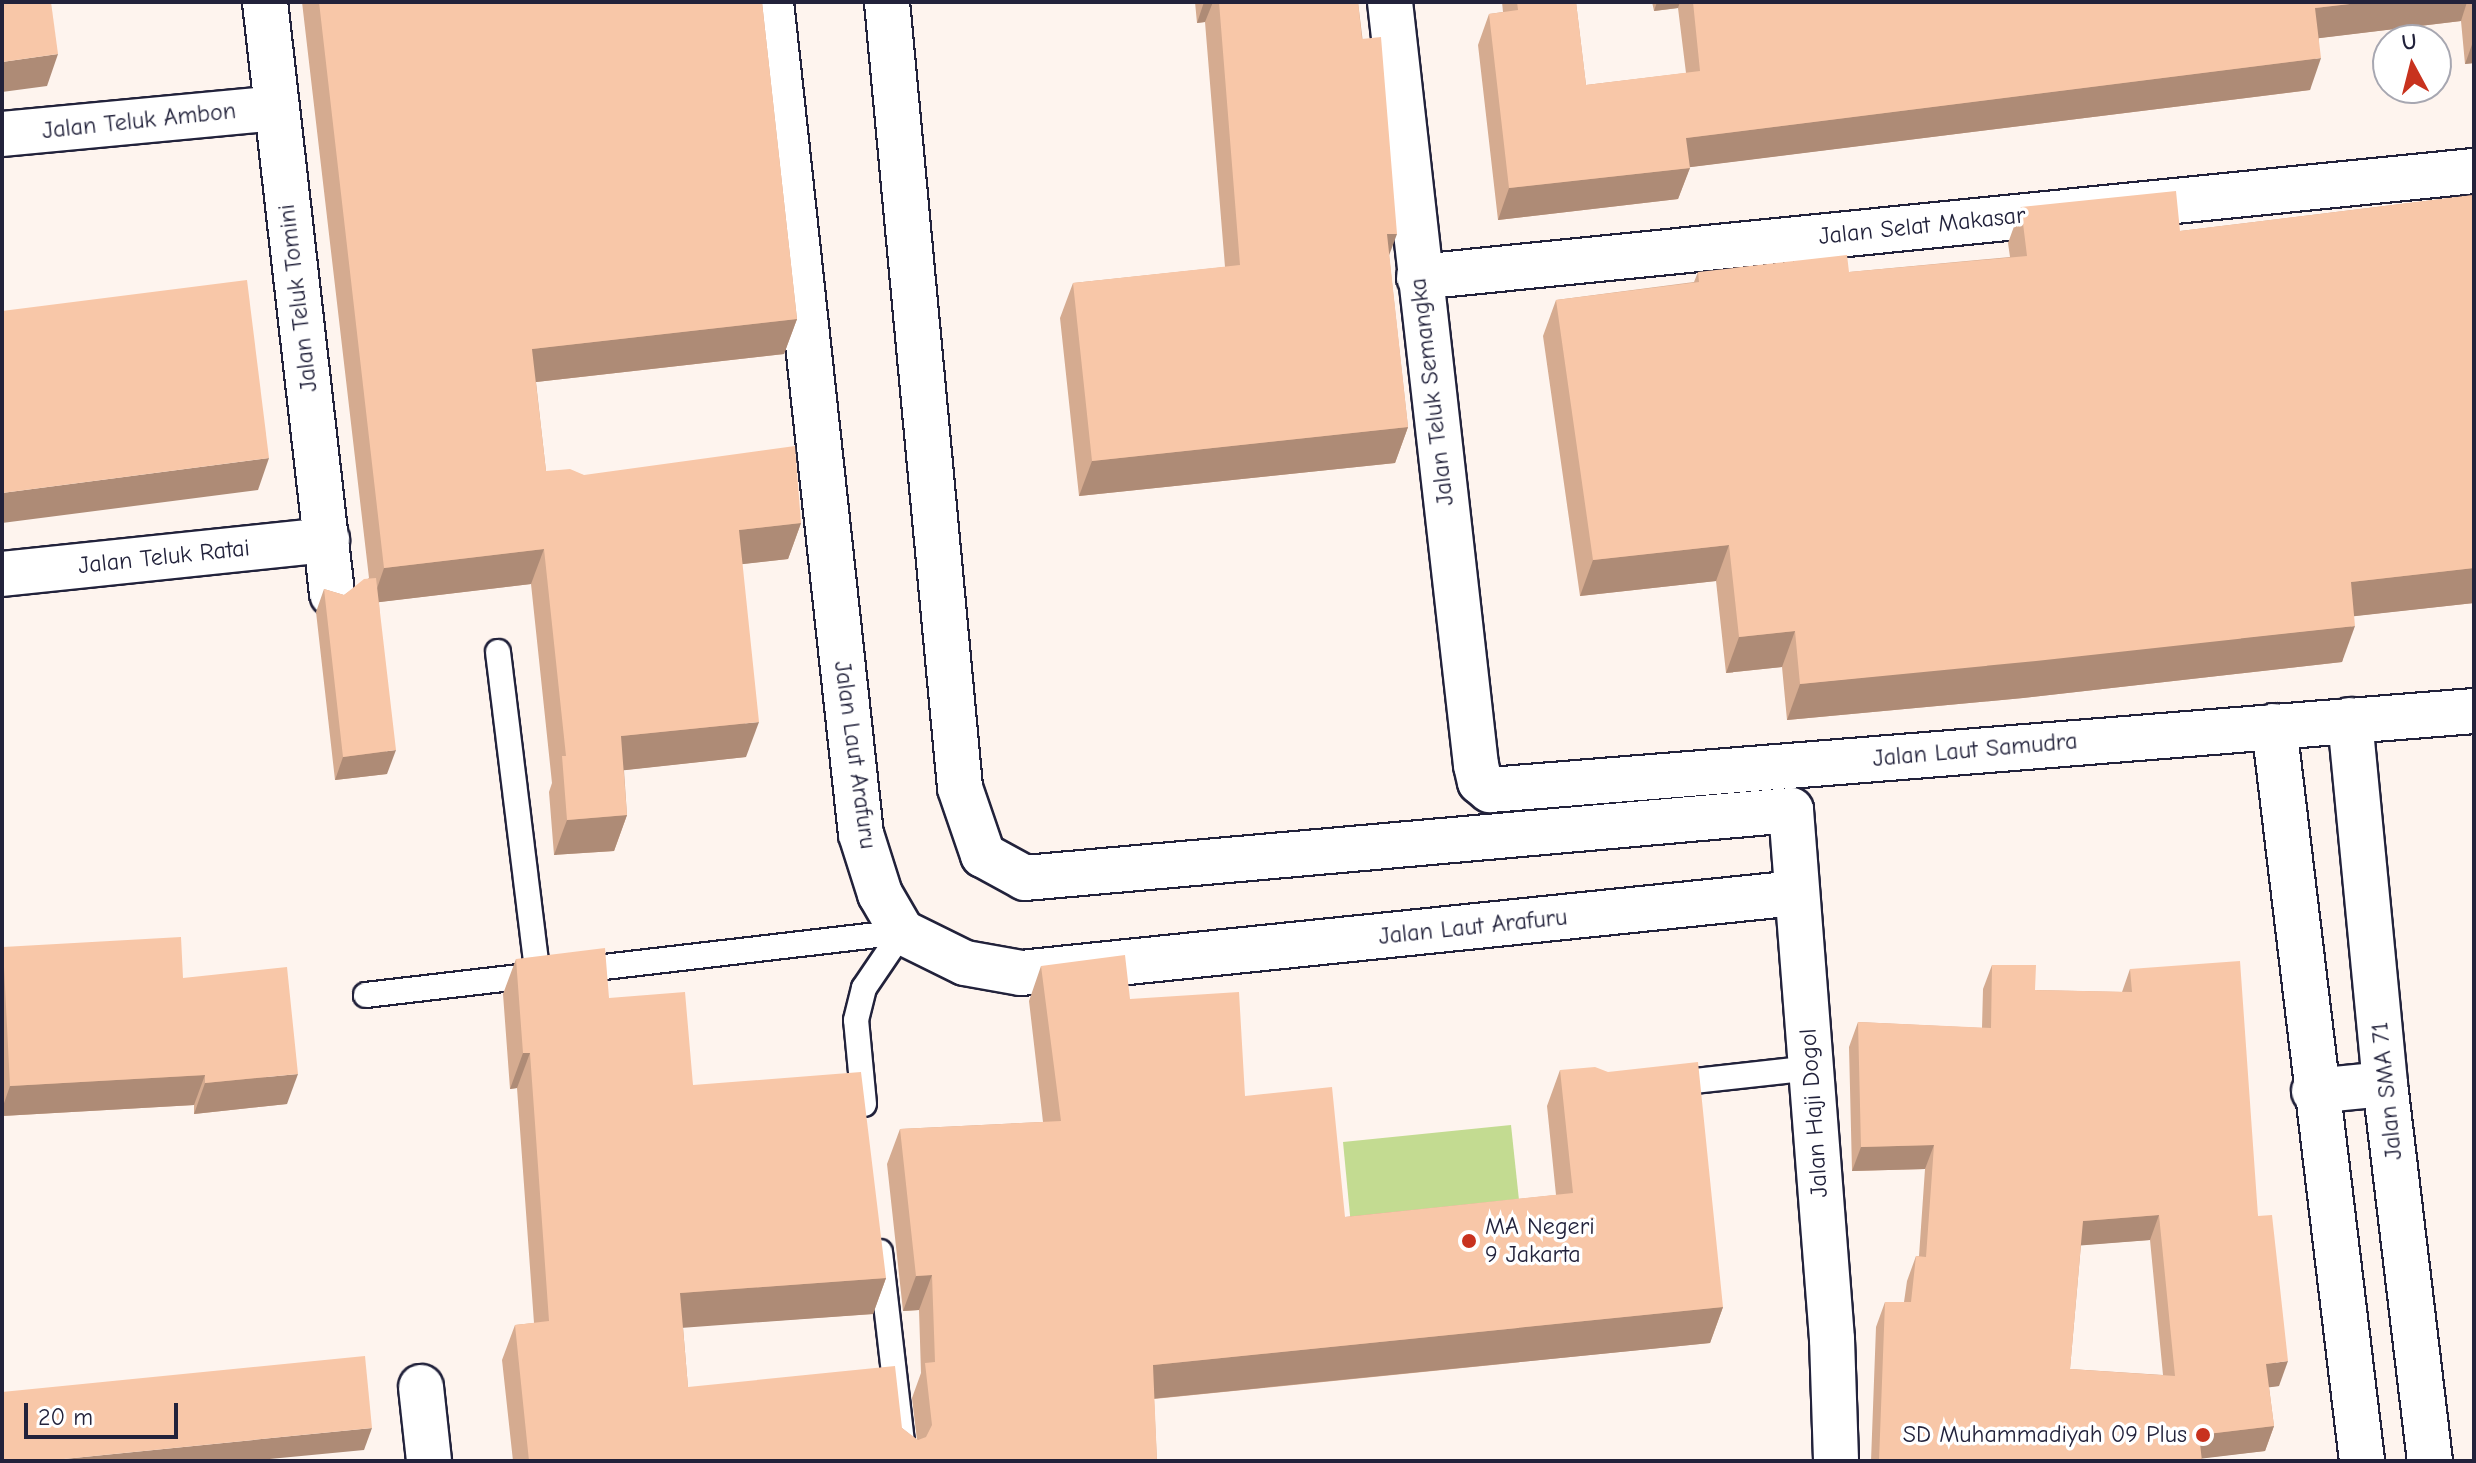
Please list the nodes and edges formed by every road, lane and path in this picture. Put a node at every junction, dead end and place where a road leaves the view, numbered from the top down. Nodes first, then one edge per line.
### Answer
1 (265, 2) edge
2 (771, 2) edge
3 (887, 2) edge
4 (1390, 2) edge
5 (276, 108) junction
6 (2, 134) edge
7 (2474, 171) edge
8 (1419, 277) junction
9 (327, 540) junction
10 (2, 574) edge
11 (332, 594) edge
12 (498, 652) dead end
13 (2474, 711) edge
14 (2350, 720) junction
15 (2274, 726) junction
16 (1787, 765) junction
17 (1480, 782) joint
18 (1791, 810) junction
19 (1797, 893) junction
20 (902, 932) junction
21 (537, 971) junction
22 (366, 995) dead end
23 (1811, 1068) junction
24 (2385, 1084) junction
25 (1637, 1087) edge
26 (2314, 1091) junction
27 (867, 1131) edge
28 (876, 1221) edge
29 (421, 1387) dead end
30 (429, 1461) edge
31 (904, 1461) edge
32 (1836, 1461) edge
33 (2362, 1461) edge
34 (2430, 1461) edge

1 - 5 street, Jalan Teluk Tomini
2 - 20 street, Jalan Laut Arafuru
3 - 18 street
4 - 8 street, Jalan Teluk Semangka
5 - 6 street, Jalan Teluk Ambon
5 - 9 street, Jalan Teluk Tomini
7 - 8 street, Jalan Selat Makasar
8 - 17 street, Jalan Teluk Semangka
9 - 10 street, Jalan Teluk Ratai
9 - 11 street, Jalan Teluk Tomini
12 - 21 lane
13 - 14 street, Jalan Laut Samudra
14 - 15 street, Jalan Laut Samudra
14 - 24 street, Jalan SMA 71
15 - 16 street, Jalan Laut Samudra
15 - 26 street
16 - 17 street, Jalan Laut Samudra
16 - 18 street, Jalan Haji Dogol
18 - 19 street, Jalan Haji Dogol
19 - 20 street, Jalan Laut Arafuru
19 - 23 street, Jalan Haji Dogol
20 - 21 lane
20 - 27 lane
21 - 22 lane
23 - 25 lane
23 - 32 street, Jalan Haji Dogol
24 - 26 street
24 - 34 street, Jalan SMA 71
26 - 33 street
28 - 31 lane
29 - 30 street

